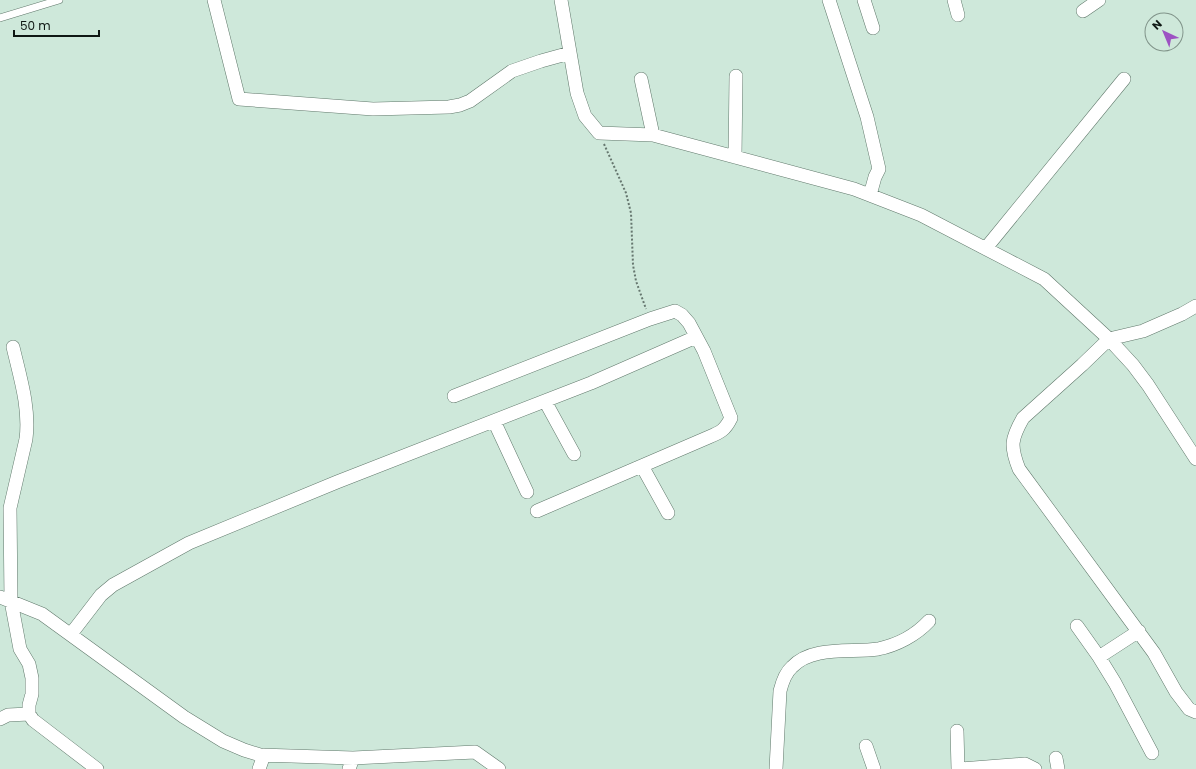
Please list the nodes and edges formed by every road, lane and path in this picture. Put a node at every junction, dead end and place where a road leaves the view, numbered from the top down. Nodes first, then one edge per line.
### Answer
1 (59, 0) edge
2 (214, 0) edge
3 (561, 0) edge
4 (829, 0) edge
5 (864, 0) edge
6 (954, 0) edge
7 (1099, 0) edge
8 (1083, 11) dead end
9 (958, 15) dead end
10 (0, 18) edge
11 (873, 28) dead end
12 (570, 53) junction
13 (736, 76) dead end
14 (641, 79) dead end
15 (1124, 79) dead end
16 (599, 133) junction
17 (653, 135) junction
18 (735, 157) junction
19 (870, 195) junction
20 (986, 248) junction
21 (1196, 306) edge
22 (650, 319) junction
23 (696, 337) junction
24 (1109, 339) junction
25 (12, 347) dead end
26 (454, 396) dead end
27 (545, 401) junction
28 (494, 421) junction
29 (574, 454) dead end
30 (1196, 459) edge
31 (642, 466) junction
32 (526, 492) dead end
33 (537, 511) dead end
34 (668, 513) dead end
35 (6, 599) edge
36 (929, 621) dead end
37 (1077, 626) dead end
38 (1139, 631) junction
39 (71, 634) junction
40 (1099, 657) junction
41 (1196, 712) edge
42 (29, 714) junction
43 (0, 718) edge
44 (957, 731) dead end
45 (866, 746) dead end
46 (1152, 753) dead end
47 (264, 755) junction
48 (351, 763) edge
49 (97, 769) edge
50 (258, 769) edge
51 (498, 769) edge
52 (776, 769) edge
53 (874, 769) edge
54 (958, 769) edge
55 (961, 769) edge
56 (1035, 769) edge

1 - 10 lane
2 - 12 street
3 - 12 street
4 - 19 street
5 - 11 street
6 - 9 street
7 - 8 street
12 - 16 street
13 - 18 street
14 - 17 street
15 - 20 street
16 - 17 street
16 - 22 path
17 - 18 street
18 - 19 street
19 - 20 street
20 - 24 street
21 - 24 street
22 - 23 street
22 - 26 street
23 - 27 street
23 - 31 street
24 - 30 street
24 - 38 street
25 - 35 street
27 - 28 street
27 - 29 street
28 - 32 street
28 - 39 street
31 - 33 street
31 - 34 street
35 - 39 street
35 - 42 street
36 - 52 street
37 - 40 street
38 - 40 street
38 - 41 street
39 - 47 street
40 - 46 street
42 - 43 street
42 - 49 street
44 - 54 street
45 - 53 street
47 - 48 street
47 - 50 street
48 - 51 street
55 - 56 street

